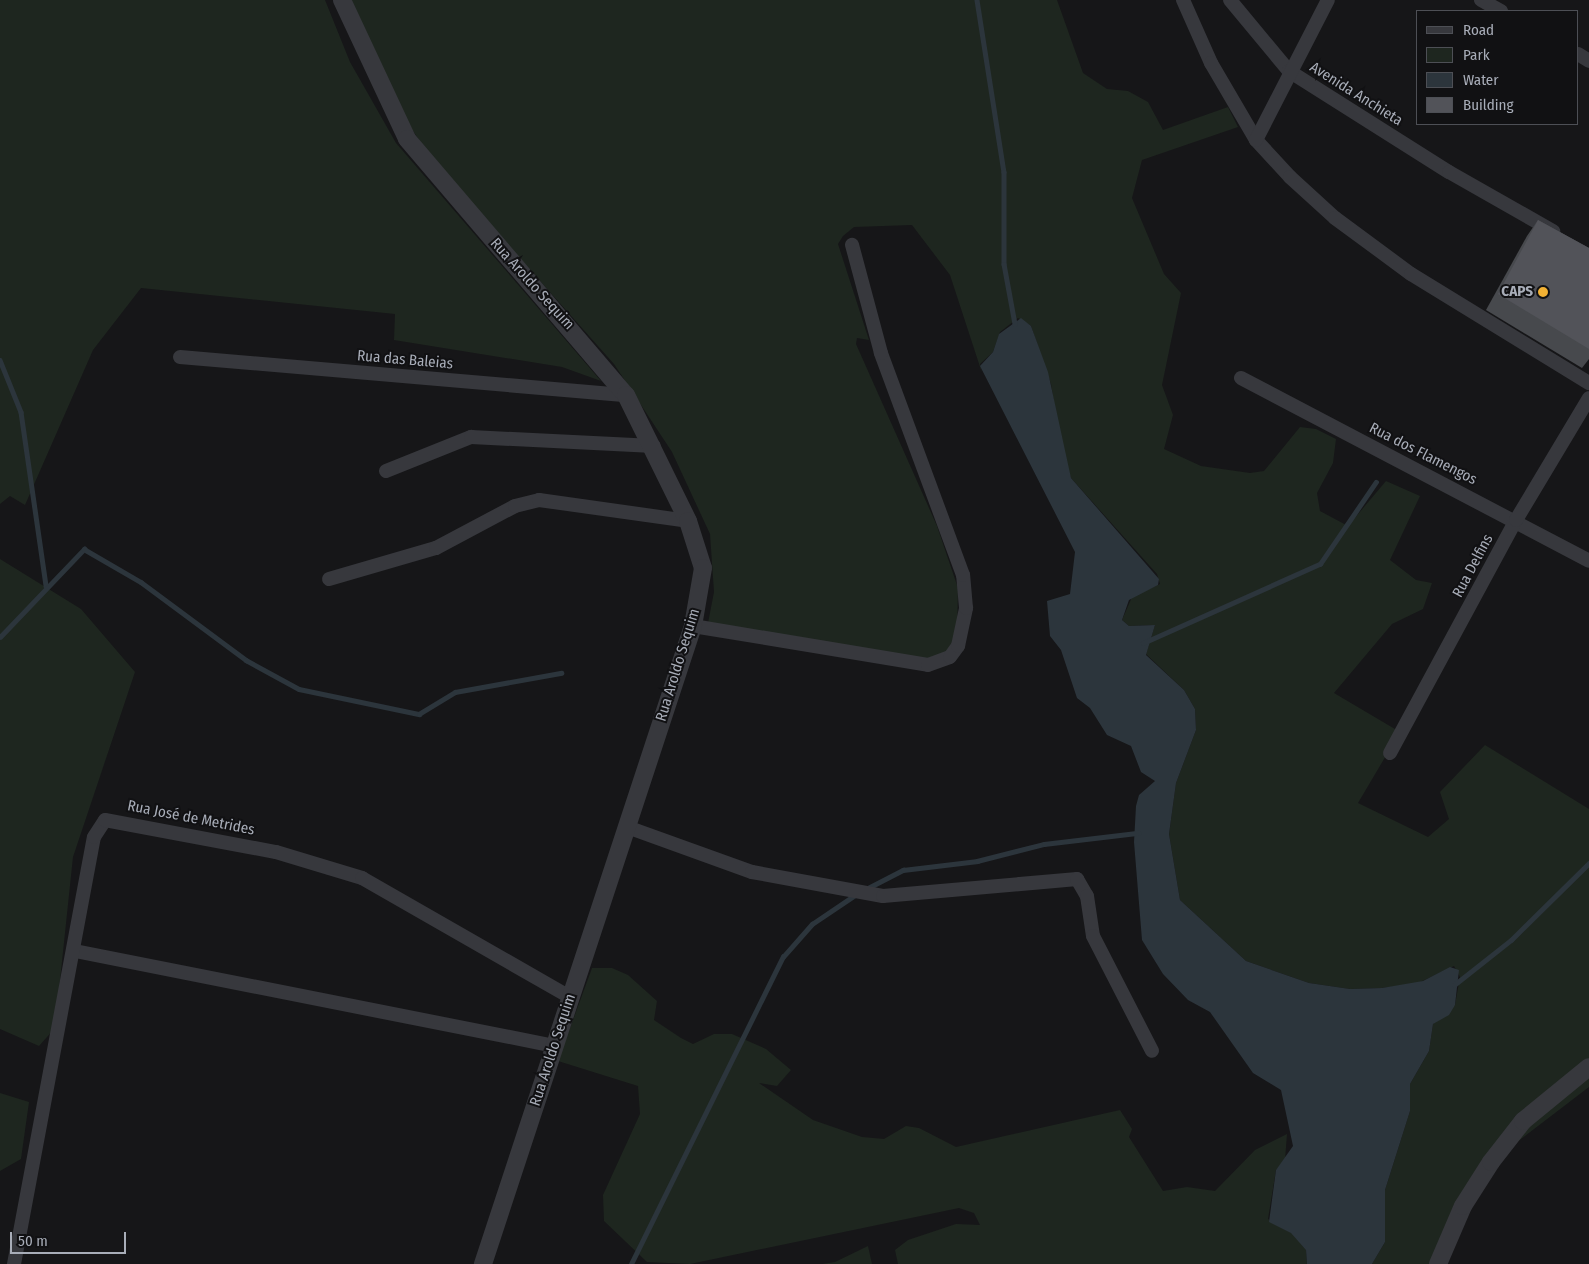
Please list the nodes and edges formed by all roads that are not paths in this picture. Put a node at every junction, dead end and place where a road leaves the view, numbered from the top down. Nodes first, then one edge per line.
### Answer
1 (342, 0) edge
2 (1183, 0) edge
3 (1230, 0) edge
4 (1328, 0) edge
5 (1481, 0) edge
6 (1499, 10) edge
7 (1289, 71) junction
8 (1256, 140) junction
9 (1567, 238) edge
10 (852, 245) dead end
11 (180, 357) dead end
12 (1241, 378) dead end
13 (1589, 383) edge
14 (626, 396) junction
15 (1589, 398) edge
16 (654, 446) junction
17 (386, 471) dead end
18 (1516, 520) junction
19 (688, 521) junction
20 (1589, 560) edge
21 (329, 579) dead end
22 (693, 626) junction
23 (1390, 752) dead end
24 (627, 827) junction
25 (75, 952) junction
26 (570, 996) junction
27 (554, 1046) junction
28 (1152, 1051) dead end
29 (1589, 1066) edge
30 (14, 1264) edge
31 (483, 1264) edge
32 (1438, 1264) edge

1 - 14 street, Rua Aroldo Sequim
2 - 8 street
3 - 7 street, Avenida Anchieta
4 - 7 street
5 - 6 street
7 - 8 street
7 - 9 street, Avenida Anchieta
8 - 13 street
10 - 22 street
11 - 14 street, Rua das Baleias
12 - 18 street, Rua dos Flamengos
14 - 16 street, Rua Aroldo Sequim
15 - 18 street, Rua Delfins
16 - 17 street
16 - 19 street, Rua Aroldo Sequim
18 - 20 street, Rua dos Flamengos
18 - 23 street, Rua Delfins
19 - 21 street
19 - 22 street, Rua Aroldo Sequim
22 - 24 street, Rua Aroldo Sequim
24 - 26 street, Rua Aroldo Sequim
24 - 28 street
25 - 26 street, Rua José de Metrides
25 - 27 street
25 - 30 street, Rua José de Metrides
26 - 27 street, Rua Aroldo Sequim
27 - 31 street, Rua Aroldo Sequim
29 - 32 street

